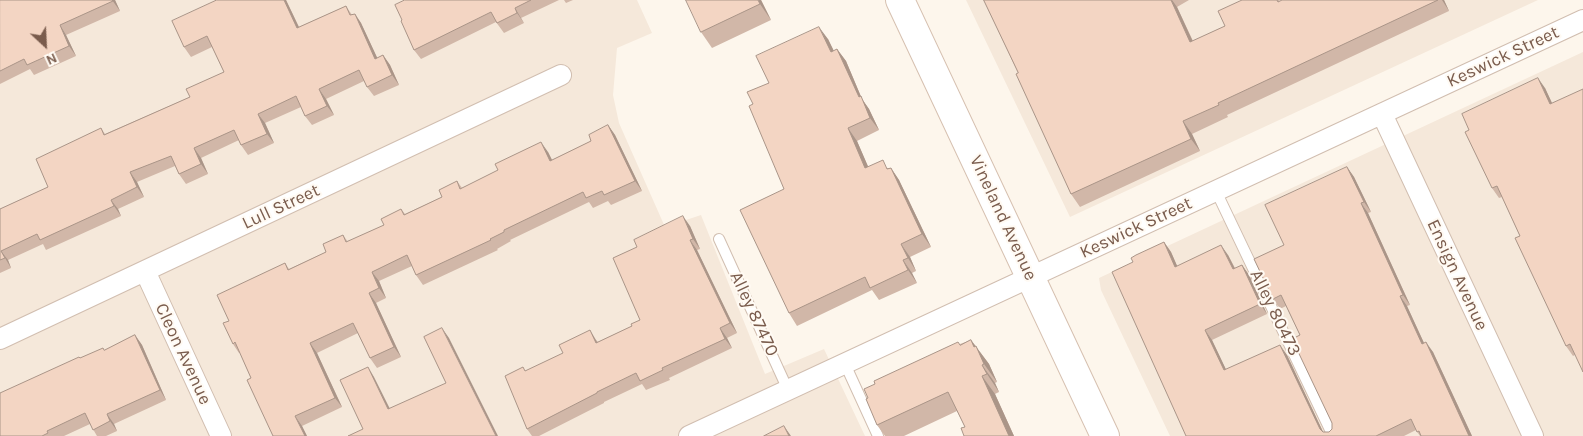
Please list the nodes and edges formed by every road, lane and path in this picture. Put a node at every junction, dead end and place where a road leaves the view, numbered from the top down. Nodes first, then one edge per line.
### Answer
1 (900, 0) edge
2 (1583, 20) edge
3 (561, 75) dead end
4 (1382, 114) junction
5 (1216, 191) junction
6 (719, 239) dead end
7 (144, 271) junction
8 (1031, 277) junction
9 (0, 339) edge
10 (845, 364) junction
11 (788, 390) junction
12 (221, 436) edge
13 (689, 436) edge
14 (878, 436) edge
15 (1105, 436) edge
16 (1333, 436) edge
17 (1533, 436) edge

1 - 8 main road, Vineland Avenue
2 - 4 street, Keswick Street
3 - 7 street, Lull Street
4 - 5 street, Keswick Street
4 - 17 street, Ensign Avenue
5 - 8 street, Keswick Street
5 - 16 lane, Alley 80473
6 - 11 lane, Alley 87470
7 - 9 street, Lull Street
7 - 12 street, Cleon Avenue
8 - 10 street, Keswick Street
8 - 15 main road, Vineland Avenue
10 - 11 street, Keswick Street
10 - 14 lane
11 - 13 street, Keswick Street

